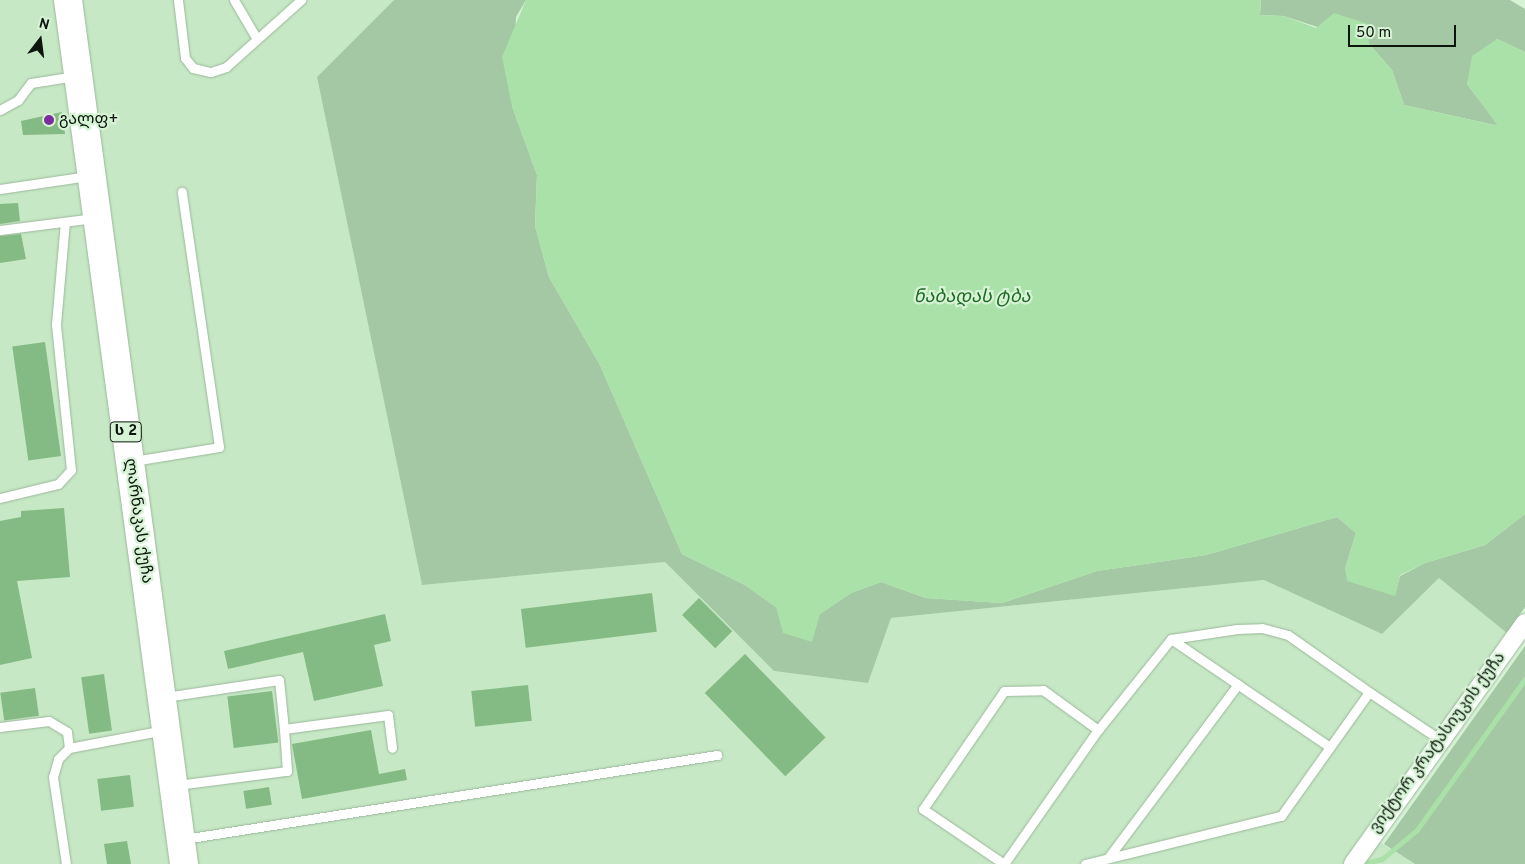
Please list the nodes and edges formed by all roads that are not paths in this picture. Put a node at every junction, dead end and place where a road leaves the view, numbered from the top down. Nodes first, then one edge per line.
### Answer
1 (68, 0) edge
2 (178, 0) edge
3 (234, 0) edge
4 (301, 0) edge
5 (257, 39) junction
6 (78, 76) junction
7 (0, 110) edge
8 (91, 176) junction
9 (0, 189) edge
10 (182, 192) dead end
11 (96, 217) junction
12 (65, 222) junction
13 (0, 230) edge
14 (130, 462) junction
15 (0, 498) edge
16 (1525, 622) edge
17 (1171, 639) junction
18 (1238, 684) junction
19 (1369, 692) junction
20 (162, 697) junction
21 (0, 727) edge
22 (284, 728) junction
23 (166, 730) junction
24 (1098, 730) junction
25 (1439, 739) junction
26 (1330, 747) junction
27 (68, 748) junction
28 (392, 748) dead end
29 (716, 756) dead end
30 (174, 786) junction
31 (183, 852) edge
32 (1108, 858) junction
33 (66, 864) edge
34 (1004, 864) edge
35 (1085, 864) edge
36 (1353, 864) edge

1 - 6 highway, ლარნაკას ქუჩა / ს 2
2 - 5 lane
3 - 5 lane
4 - 5 lane
6 - 7 lane
6 - 8 highway, ლარნაკას ქუჩა / ს 2
8 - 9 lane
8 - 11 highway, ლარნაკას ქუჩა / ს 2
10 - 14 lane
11 - 12 lane
11 - 14 highway, ლარნაკას ქუჩა / ს 2
12 - 13 lane
12 - 15 lane
14 - 20 highway, ლარნაკას ქუჩა / ს 2
16 - 25 street, ვიქტორ კრატასიუკის ქუჩა
17 - 18 lane
17 - 19 lane
17 - 24 lane
18 - 26 lane
18 - 32 lane
19 - 25 lane
19 - 26 lane
20 - 22 lane
20 - 23 highway, ლარნაკას ქუჩა / ს 2
21 - 27 lane
22 - 28 lane
22 - 30 lane
23 - 27 lane
23 - 30 highway, ლარნაკას ქუჩა / ს 2
24 - 34 lane
24 - 34 lane
25 - 36 street, ვიქტორ კრატასიუკის ქუჩა
26 - 32 lane
27 - 33 lane
29 - 31 lane
30 - 31 highway, ლარნაკას ქუჩა / ს 2
32 - 35 lane

